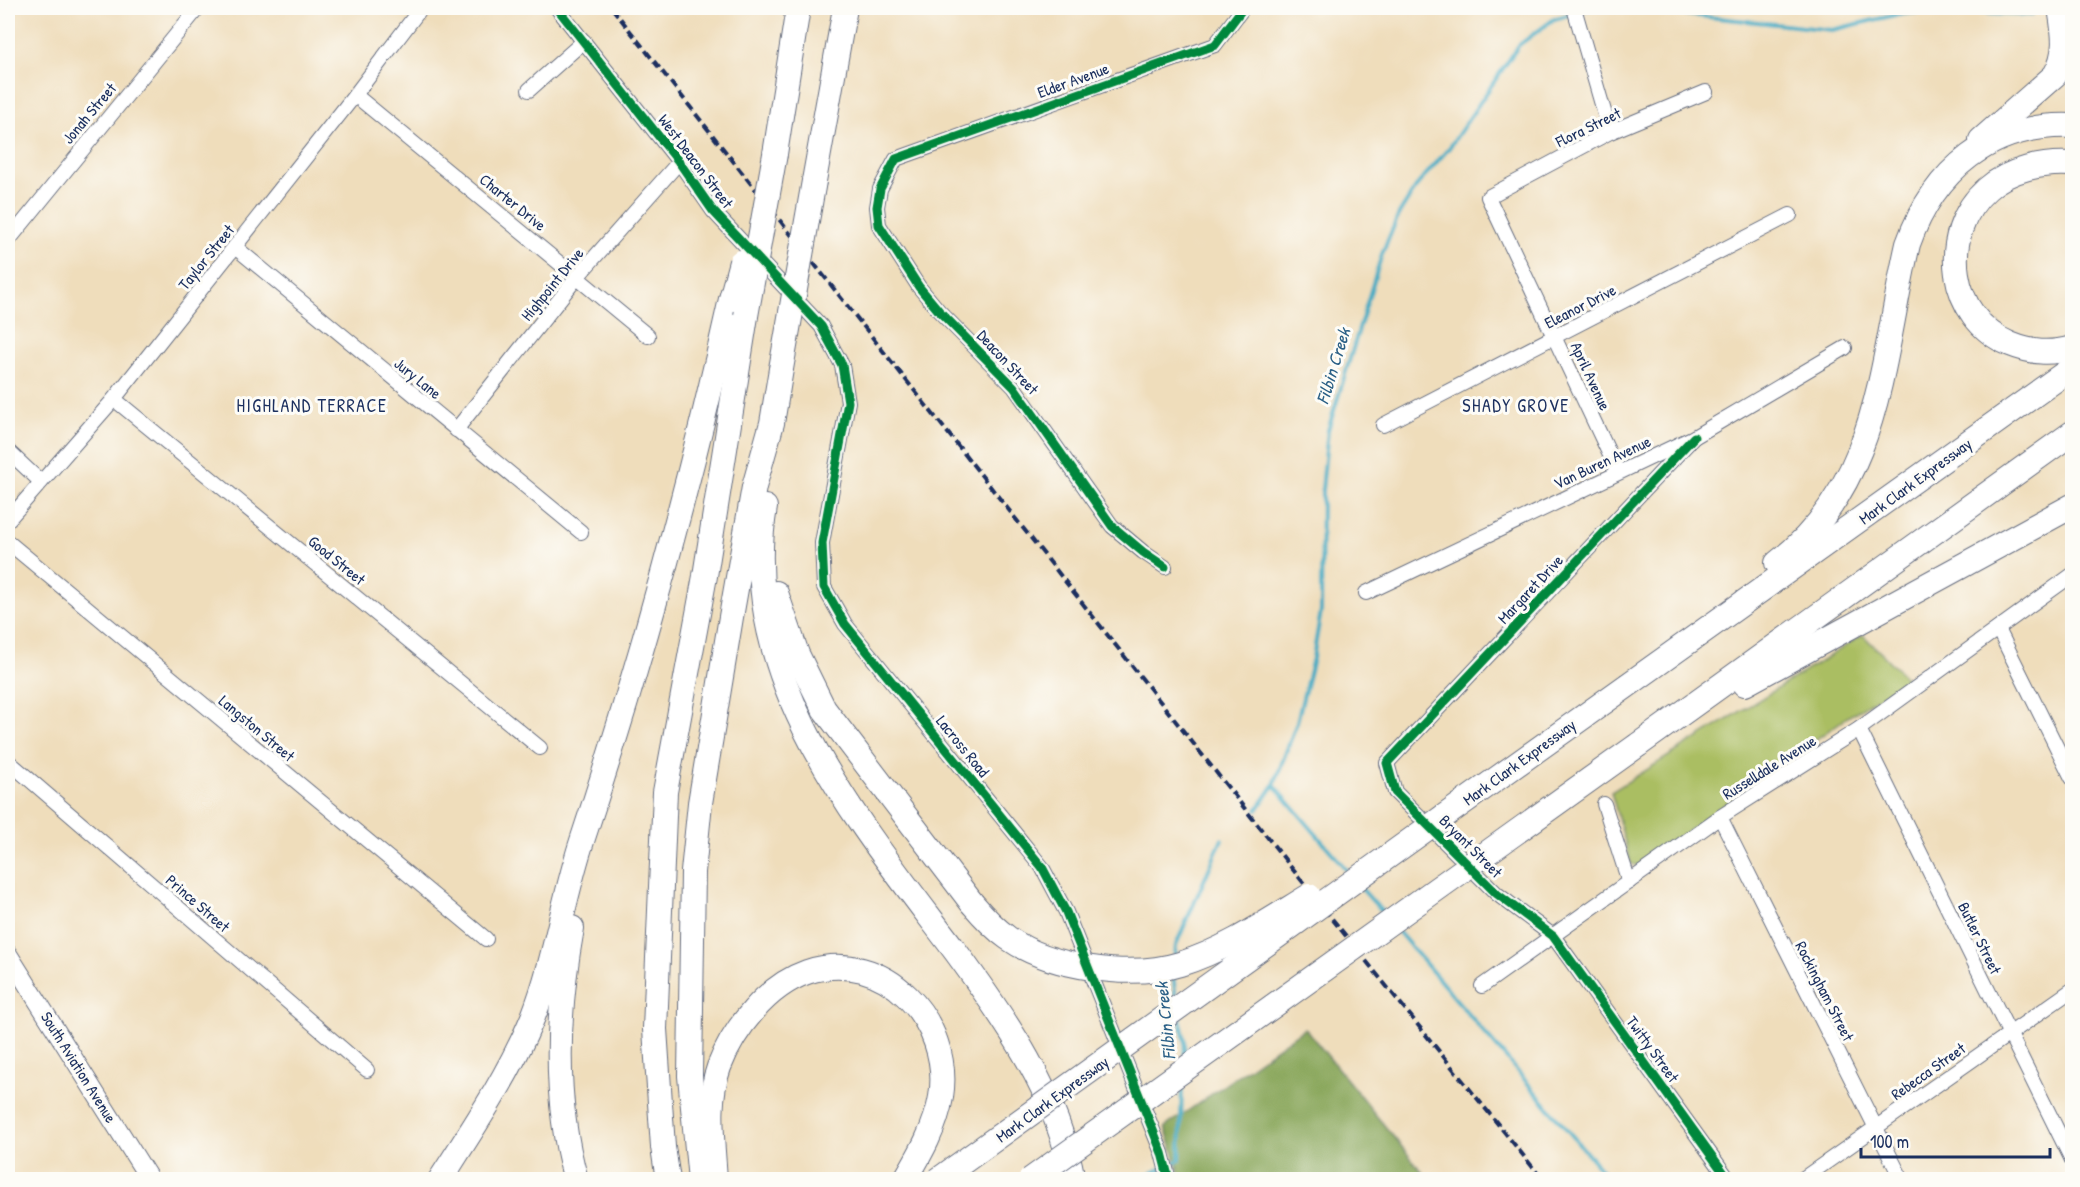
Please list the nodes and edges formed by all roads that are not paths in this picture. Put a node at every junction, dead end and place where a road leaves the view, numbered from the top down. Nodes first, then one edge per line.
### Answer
1 (198, 8) edge
2 (420, 8) edge
3 (557, 8) edge
4 (798, 8) edge
5 (845, 8) edge
6 (1243, 8) edge
7 (1574, 8) edge
8 (2061, 8) edge
9 (584, 41) junction
10 (529, 90) dead end
11 (1706, 92) dead end
12 (355, 95) junction
13 (2073, 126) edge
14 (1610, 132) junction
15 (896, 159) joint
16 (679, 162) junction
17 (1960, 162) junction
18 (2073, 164) edge
19 (1488, 197) joint
20 (1790, 215) dead end
21 (8, 241) edge
22 (235, 247) junction
23 (578, 276) junction
24 (738, 307) junction
25 (821, 326) joint
26 (648, 336) dead end
27 (1554, 338) junction
28 (1845, 348) dead end
29 (2073, 348) edge
30 (2073, 368) edge
31 (114, 399) junction
32 (772, 423) junction
33 (1383, 425) dead end
34 (456, 430) junction
35 (2073, 433) edge
36 (1694, 436) junction
37 (8, 451) edge
38 (1618, 472) junction
39 (770, 478) junction
40 (41, 482) junction
41 (2073, 506) edge
42 (8, 520) edge
43 (582, 532) dead end
44 (8, 542) edge
45 (1165, 567) dead end
46 (2073, 575) edge
47 (1366, 593) dead end
48 (1998, 629) junction
49 (1664, 658) junction
50 (1859, 729) junction
51 (1638, 745) junction
52 (540, 748) dead end
53 (8, 761) edge
54 (1387, 762) joint
55 (2073, 778) edge
56 (596, 799) junction
57 (1604, 804) dead end
58 (1443, 817) junction
59 (1720, 817) junction
60 (1629, 882) junction
61 (1553, 936) junction
62 (486, 939) dead end
63 (8, 954) edge
64 (1482, 986) dead end
65 (2073, 990) edge
66 (2009, 1034) junction
67 (367, 1070) dead end
68 (1875, 1127) junction
69 (2073, 1160) edge
70 (150, 1179) edge
71 (440, 1179) edge
72 (576, 1179) edge
73 (668, 1179) edge
74 (700, 1179) edge
75 (715, 1179) edge
76 (905, 1179) edge
77 (938, 1179) edge
78 (1030, 1179) edge
79 (1073, 1179) edge
80 (1169, 1179) edge
81 (1730, 1179) edge
82 (1801, 1179) edge
83 (1902, 1179) edge

1 - 21 street, Jonah Street
2 - 12 street, Taylor Street
3 - 9 street, West Deacon Street
4 - 24 highway, bridge
5 - 32 highway, bridge
6 - 15 street, Elder Avenue
7 - 14 street
8 - 17 highway
9 - 10 street
9 - 16 street, West Deacon Street
11 - 14 street, Flora Street
12 - 22 street, Taylor Street
12 - 23 street, Charter Drive
13 - 17 highway
14 - 19 street, Flora Street
15 - 45 street, Deacon Street
16 - 23 street, Highpoint Drive
16 - 25 street, West Deacon Street
17 - 49 highway
18 - 29 highway
19 - 27 street, April Avenue
20 - 27 street, Eleanor Drive
22 - 31 street, Taylor Street
22 - 34 street, Jury Lane
23 - 26 street, Charter Drive
23 - 34 street, Highpoint Drive
24 - 56 highway
24 - 73 highway
25 - 80 street, Lacross Road
27 - 33 street, Eleanor Drive
27 - 38 street, April Avenue
28 - 36 street, Van Buren Avenue
30 - 49 highway, Mark Clark Expressway
31 - 40 street, Taylor Street
31 - 52 street, Good Street
32 - 39 highway
32 - 74 highway
34 - 43 street, Jury Lane
35 - 51 highway
36 - 38 street, Van Buren Avenue
36 - 54 street, Margaret Drive
37 - 40 street
38 - 47 street, Van Buren Avenue
39 - 58 highway, bridge
39 - 79 highway, bridge
40 - 42 street, Taylor Street
41 - 51 highway
44 - 62 street, Langston Street
46 - 48 street, Russelldale Avenue
48 - 50 street, Russelldale Avenue
48 - 55 street
49 - 58 highway, Mark Clark Expressway
50 - 59 street, Russelldale Avenue
50 - 66 street, Butler Street
51 - 78 highway, bridge
53 - 67 street, Prince Street
54 - 61 street, Bryant Street
56 - 71 highway
56 - 72 highway
57 - 60 street
58 - 77 highway, Mark Clark Expressway, bridge
59 - 60 street, Russelldale Avenue
59 - 68 street, Rockingham Street
60 - 61 street, Russelldale Avenue
61 - 64 street, Russelldale Avenue
61 - 81 street, Twitty Street
63 - 70 street, South Aviation Avenue
65 - 66 street, Rebecca Street
66 - 68 street, Rebecca Street
66 - 69 street, Butler Street
68 - 82 street, Rebecca Street
68 - 83 street, Rockingham Street
75 - 76 highway

